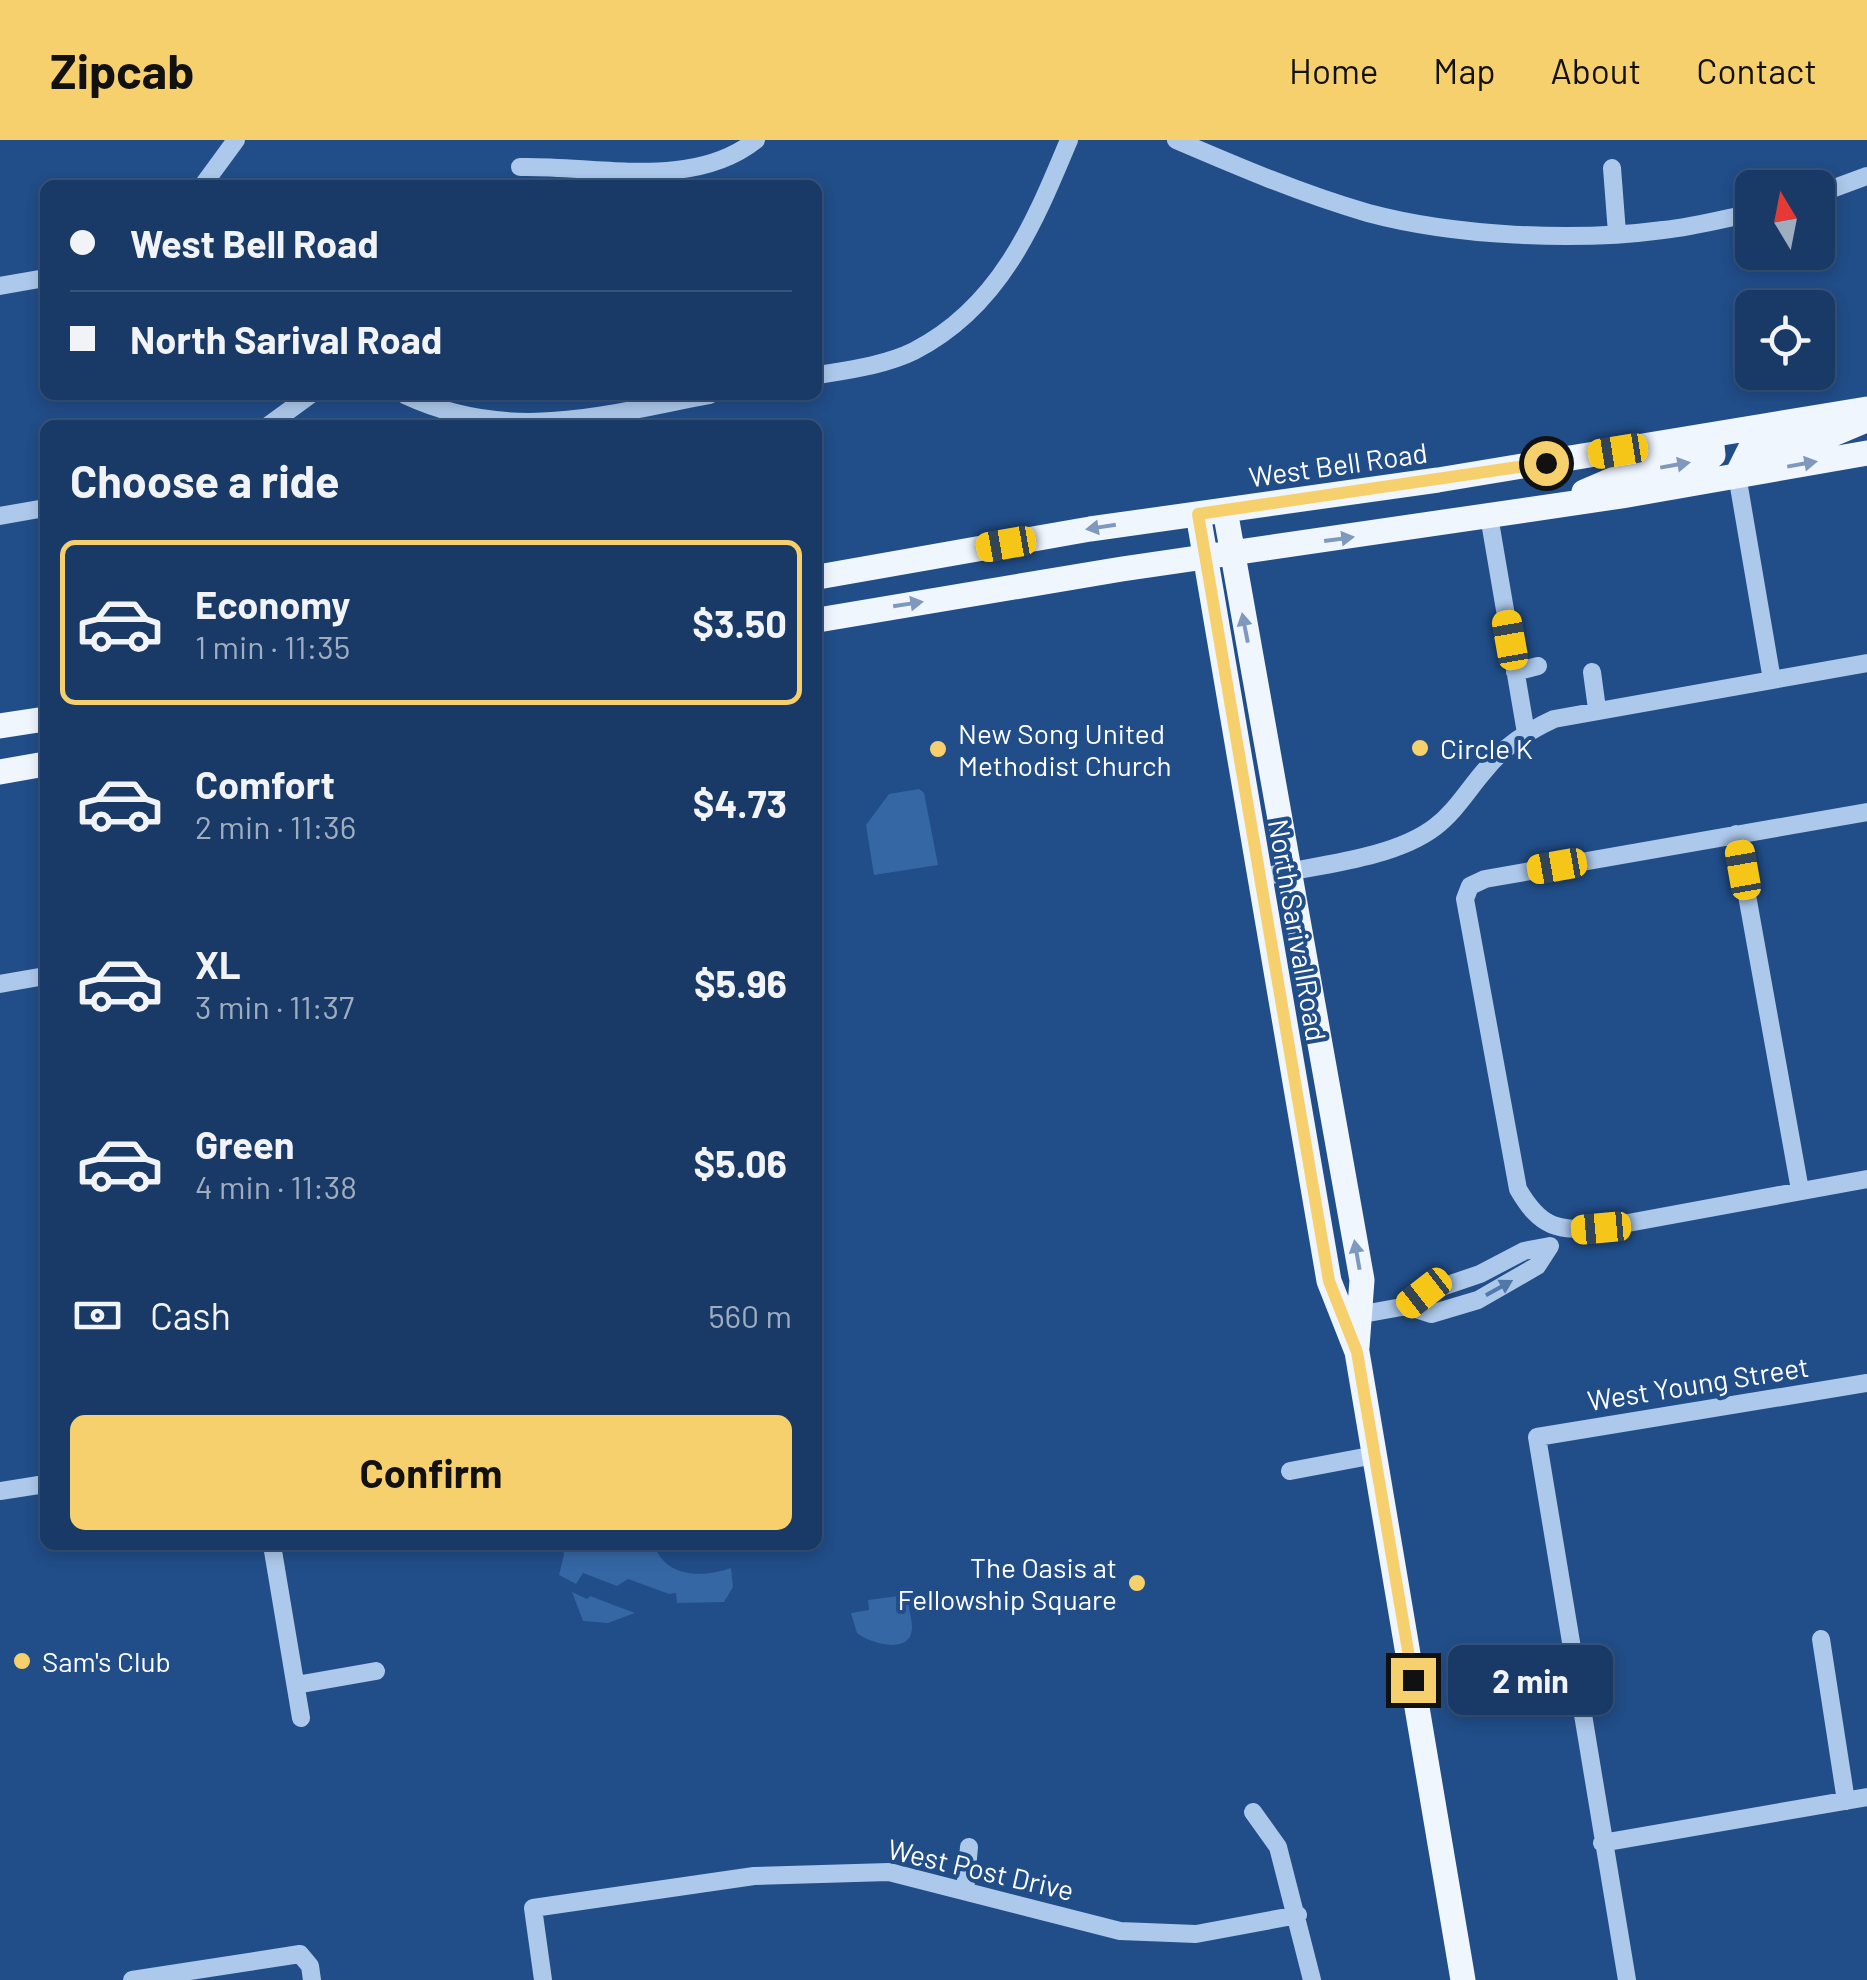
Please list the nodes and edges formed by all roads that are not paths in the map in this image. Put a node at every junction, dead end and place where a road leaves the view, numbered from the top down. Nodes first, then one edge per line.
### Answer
1 (236, 140) edge
2 (756, 140) edge
3 (1068, 140) edge
4 (1176, 140) edge
5 (520, 167) dead end
6 (1612, 168) dead end
7 (1867, 176) edge
8 (207, 180) edge
9 (1835, 188) edge
10 (1735, 216) edge
11 (1617, 233) junction
12 (40, 279) edge
13 (0, 286) edge
14 (822, 375) edge
15 (303, 400) edge
16 (418, 400) edge
17 (681, 400) edge
18 (1867, 410) edge
19 (275, 420) edge
20 (493, 420) edge
21 (565, 420) edge
22 (1867, 420) edge
23 (1711, 436) junction
24 (1867, 453) edge
25 (1737, 476) junction
26 (1552, 507) junction
27 (40, 509) edge
28 (1225, 510) junction
29 (1198, 514) junction
30 (0, 516) edge
31 (1488, 516) junction
32 (1232, 554) junction
33 (1204, 557) junction
34 (822, 576) edge
35 (822, 619) edge
36 (1867, 663) edge
37 (1538, 666) dead end
38 (1516, 672) junction
39 (1592, 672) dead end
40 (1772, 680) junction
41 (1597, 710) junction
42 (40, 720) edge
43 (0, 726) edge
44 (1526, 733) junction
45 (40, 765) edge
46 (0, 772) edge
47 (1867, 812) edge
48 (1736, 834) junction
49 (1291, 870) junction
50 (1258, 878) junction
51 (40, 977) edge
52 (0, 984) edge
53 (1867, 1179) edge
54 (1800, 1190) junction
55 (1563, 1231) junction
56 (1351, 1316) junction
57 (1867, 1383) edge
58 (1375, 1456) junction
59 (1290, 1472) dead end
60 (40, 1485) edge
61 (0, 1492) edge
62 (273, 1550) edge
63 (1821, 1639) dead end
64 (376, 1670) dead end
65 (296, 1685) junction
66 (302, 1718) dead end
67 (1867, 1797) edge
68 (1846, 1800) junction
69 (1253, 1812) dead end
70 (1602, 1842) junction
71 (969, 1847) dead end
72 (965, 1891) junction
73 (1298, 1915) junction
74 (132, 1980) edge
75 (312, 1980) edge
76 (543, 1980) edge
77 (1312, 1980) edge
78 (1464, 1980) edge
79 (1627, 1980) edge

1 - 8 street
2 - 5 street
3 - 14 street
4 - 11 street
6 - 11 street
7 - 9 street
10 - 11 street
12 - 13 street
15 - 19 street
16 - 20 street
17 - 21 street
18 - 23 main road, West Bell Road
22 - 25 main road
26 -> 23 main road
23 - 28 main road, West Bell Road
25 -> 24 main road
25 - 26 main road
25 - 40 street
26 - 31 main road
27 - 30 street
28 - 29 main road, West Bell Road
28 - 32 main road, North Sarival Road
29 - 33 main road, North Sarival Road
29 -> 34 main road, West Bell Road
32 -> 31 main road
31 - 38 street
32 - 33 main road
49 -> 32 main road, North Sarival Road
35 -> 33 main road
33 - 50 main road, North Sarival Road
36 - 40 street
37 - 38 street
38 - 44 street
39 - 41 street
40 - 41 street
41 - 44 street
42 - 43 main road
44 - 49 street
45 - 46 main road
47 - 48 street
48 - 54 street
48 - 55 street
49 - 50 street
56 -> 49 main road, North Sarival Road
50 - 56 main road, North Sarival Road
51 - 52 street
53 - 54 street
54 - 55 street
55 - 56 street
56 - 58 main road, North Sarival Road
57 - 70 street, West Young Street
58 - 59 street
58 - 78 main road, North Sarival Road
60 - 61 street
62 - 65 street
63 - 68 street
64 - 65 street
65 - 66 street
67 - 68 street
68 - 70 street
69 - 73 street
70 - 79 street
71 - 72 street
72 - 73 street, West Post Drive
72 - 76 street, West Post Drive
73 - 77 street
74 - 75 street

